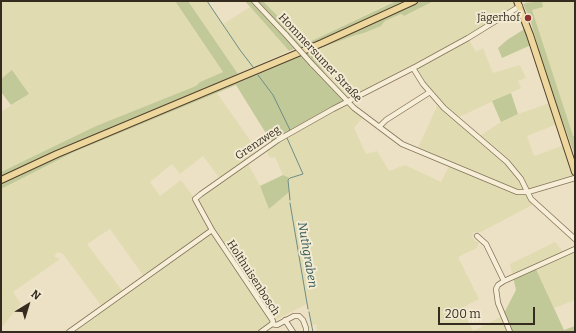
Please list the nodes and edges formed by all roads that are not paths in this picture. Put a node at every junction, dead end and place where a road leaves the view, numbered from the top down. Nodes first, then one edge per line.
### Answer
1 (254, 1) edge
2 (414, 1) edge
3 (518, 4) edge
4 (413, 68) junction
5 (430, 92) junction
6 (347, 102) junction
7 (379, 127) junction
8 (575, 172) edge
9 (575, 178) edge
10 (1, 180) edge
11 (528, 192) junction
12 (212, 230) junction
13 (477, 236) dead end
14 (575, 239) edge
15 (575, 249) edge
16 (504, 281) junction
17 (285, 320) junction
18 (272, 324) junction
19 (69, 332) edge
20 (261, 332) edge
21 (293, 332) edge
22 (306, 332) edge
23 (510, 332) edge

1 - 6 street, Hommersumer Straße, bridge
2 - 10 main road
3 - 4 street, Grenzweg
3 - 8 main road
4 - 5 street
4 - 6 street, Grenzweg
5 - 7 street
5 - 11 street
6 - 7 street, Hommersumer Straße
6 - 12 street, Grenzweg
7 - 11 street, Hommersumer Straße
9 - 11 street, Hommersumer Straße
11 - 14 street
12 - 18 street, Holthuisenbosch
12 - 19 street
13 - 16 street
15 - 16 street
16 - 23 street
17 - 18 street
17 - 21 street
17 - 22 street
18 - 20 street, Holthuisenbosch

